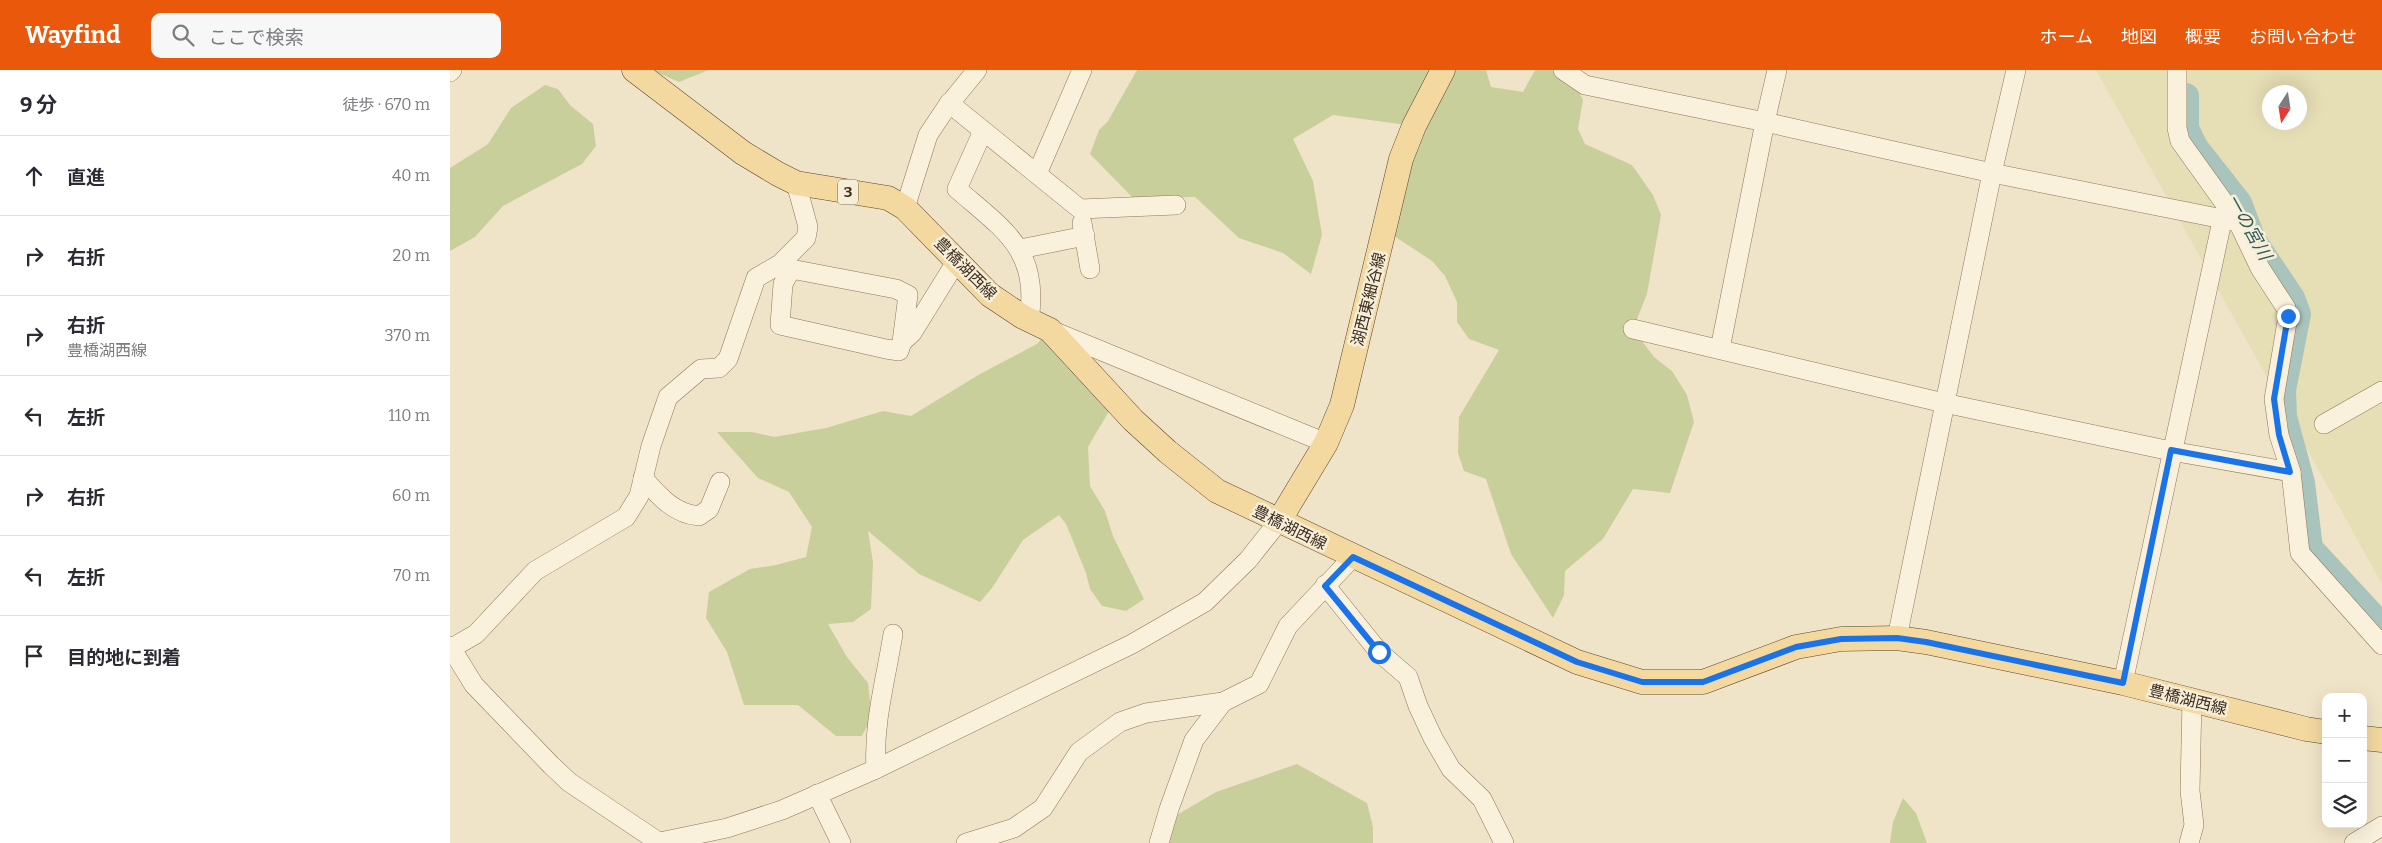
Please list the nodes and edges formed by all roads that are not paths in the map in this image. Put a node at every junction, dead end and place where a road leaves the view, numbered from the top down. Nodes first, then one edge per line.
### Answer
1 (634, 70) edge
2 (976, 70) edge
3 (1082, 70) edge
4 (1443, 70) edge
5 (1563, 70) edge
6 (1777, 70) edge
7 (2016, 70) edge
8 (2177, 70) edge
9 (949, 103) junction
10 (1765, 122) junction
11 (983, 131) junction
12 (1992, 173) junction
13 (1037, 174) junction
14 (796, 183) junction
15 (1176, 205) dead end
16 (905, 208) junction
17 (1080, 209) junction
18 (2230, 222) junction
19 (1085, 236) junction
20 (1020, 249) junction
21 (956, 262) junction
22 (1090, 269) dead end
23 (1040, 325) junction
24 (1633, 330) dead end
25 (902, 342) junction
26 (1720, 349) junction
27 (2382, 390) edge
28 (1944, 402) junction
29 (2324, 424) dead end
30 (1326, 443) junction
31 (2171, 450) junction
32 (2290, 472) junction
33 (643, 478) junction
34 (720, 482) dead end
35 (1279, 521) junction
36 (1353, 557) junction
37 (1325, 586) junction
38 (893, 634) dead end
39 (1897, 638) junction
40 (2382, 645) edge
41 (450, 648) edge
42 (2123, 683) junction
43 (2192, 699) junction
44 (1223, 702) junction
45 (2322, 732) edge
46 (2367, 738) edge
47 (2382, 740) edge
48 (876, 769) junction
49 (817, 794) junction
50 (2382, 826) edge
51 (656, 843) edge
52 (660, 843) edge
53 (841, 843) edge
54 (966, 843) edge
55 (1159, 843) edge
56 (1504, 843) edge
57 (2189, 843) edge
58 (2354, 843) edge

1 - 14 main road, 豊橋湖西線 / 3
2 - 9 street
3 - 13 street
4 - 30 main road, 湖西東細谷線
5 - 10 street
6 - 10 street
7 - 12 street
8 - 18 street
9 - 11 street
9 - 16 street
10 - 12 street
10 - 26 street
11 - 13 street
11 - 20 street
12 - 18 street
12 - 28 street
13 - 17 street
14 - 16 main road, 豊橋湖西線 / 3
14 - 33 street
15 - 17 street
16 - 21 main road, 豊橋湖西線 / 3
17 - 19 street
18 - 31 street
18 - 32 street
19 - 20 street
19 - 22 street
20 - 23 street
21 - 23 main road, 豊橋湖西線 / 3
21 - 25 street
23 - 30 street
23 - 35 main road, 豊橋湖西線 / 3
24 - 26 street
25 - 25 street
26 - 28 street
27 - 29 street
28 - 31 street
28 - 39 street
30 - 35 main road, 湖西東細谷線
31 - 32 street
31 - 42 street
32 - 40 street
33 - 34 street
33 - 41 street
35 - 36 main road, 豊橋湖西線 / 3
35 - 48 street
36 - 37 street
36 - 39 main road, 豊橋湖西線 / 3
37 - 44 street
37 - 56 street
38 - 48 street
39 - 42 main road, 豊橋湖西線 / 3
41 - 52 street
42 - 43 main road, 豊橋湖西線 / 3
43 - 45 main road, 豊橋湖西線 / 3
43 - 57 street
44 - 54 street
44 - 55 street
46 - 47 main road
48 - 49 street
49 - 52 street
49 - 53 street
50 - 58 street
51 - 52 street

